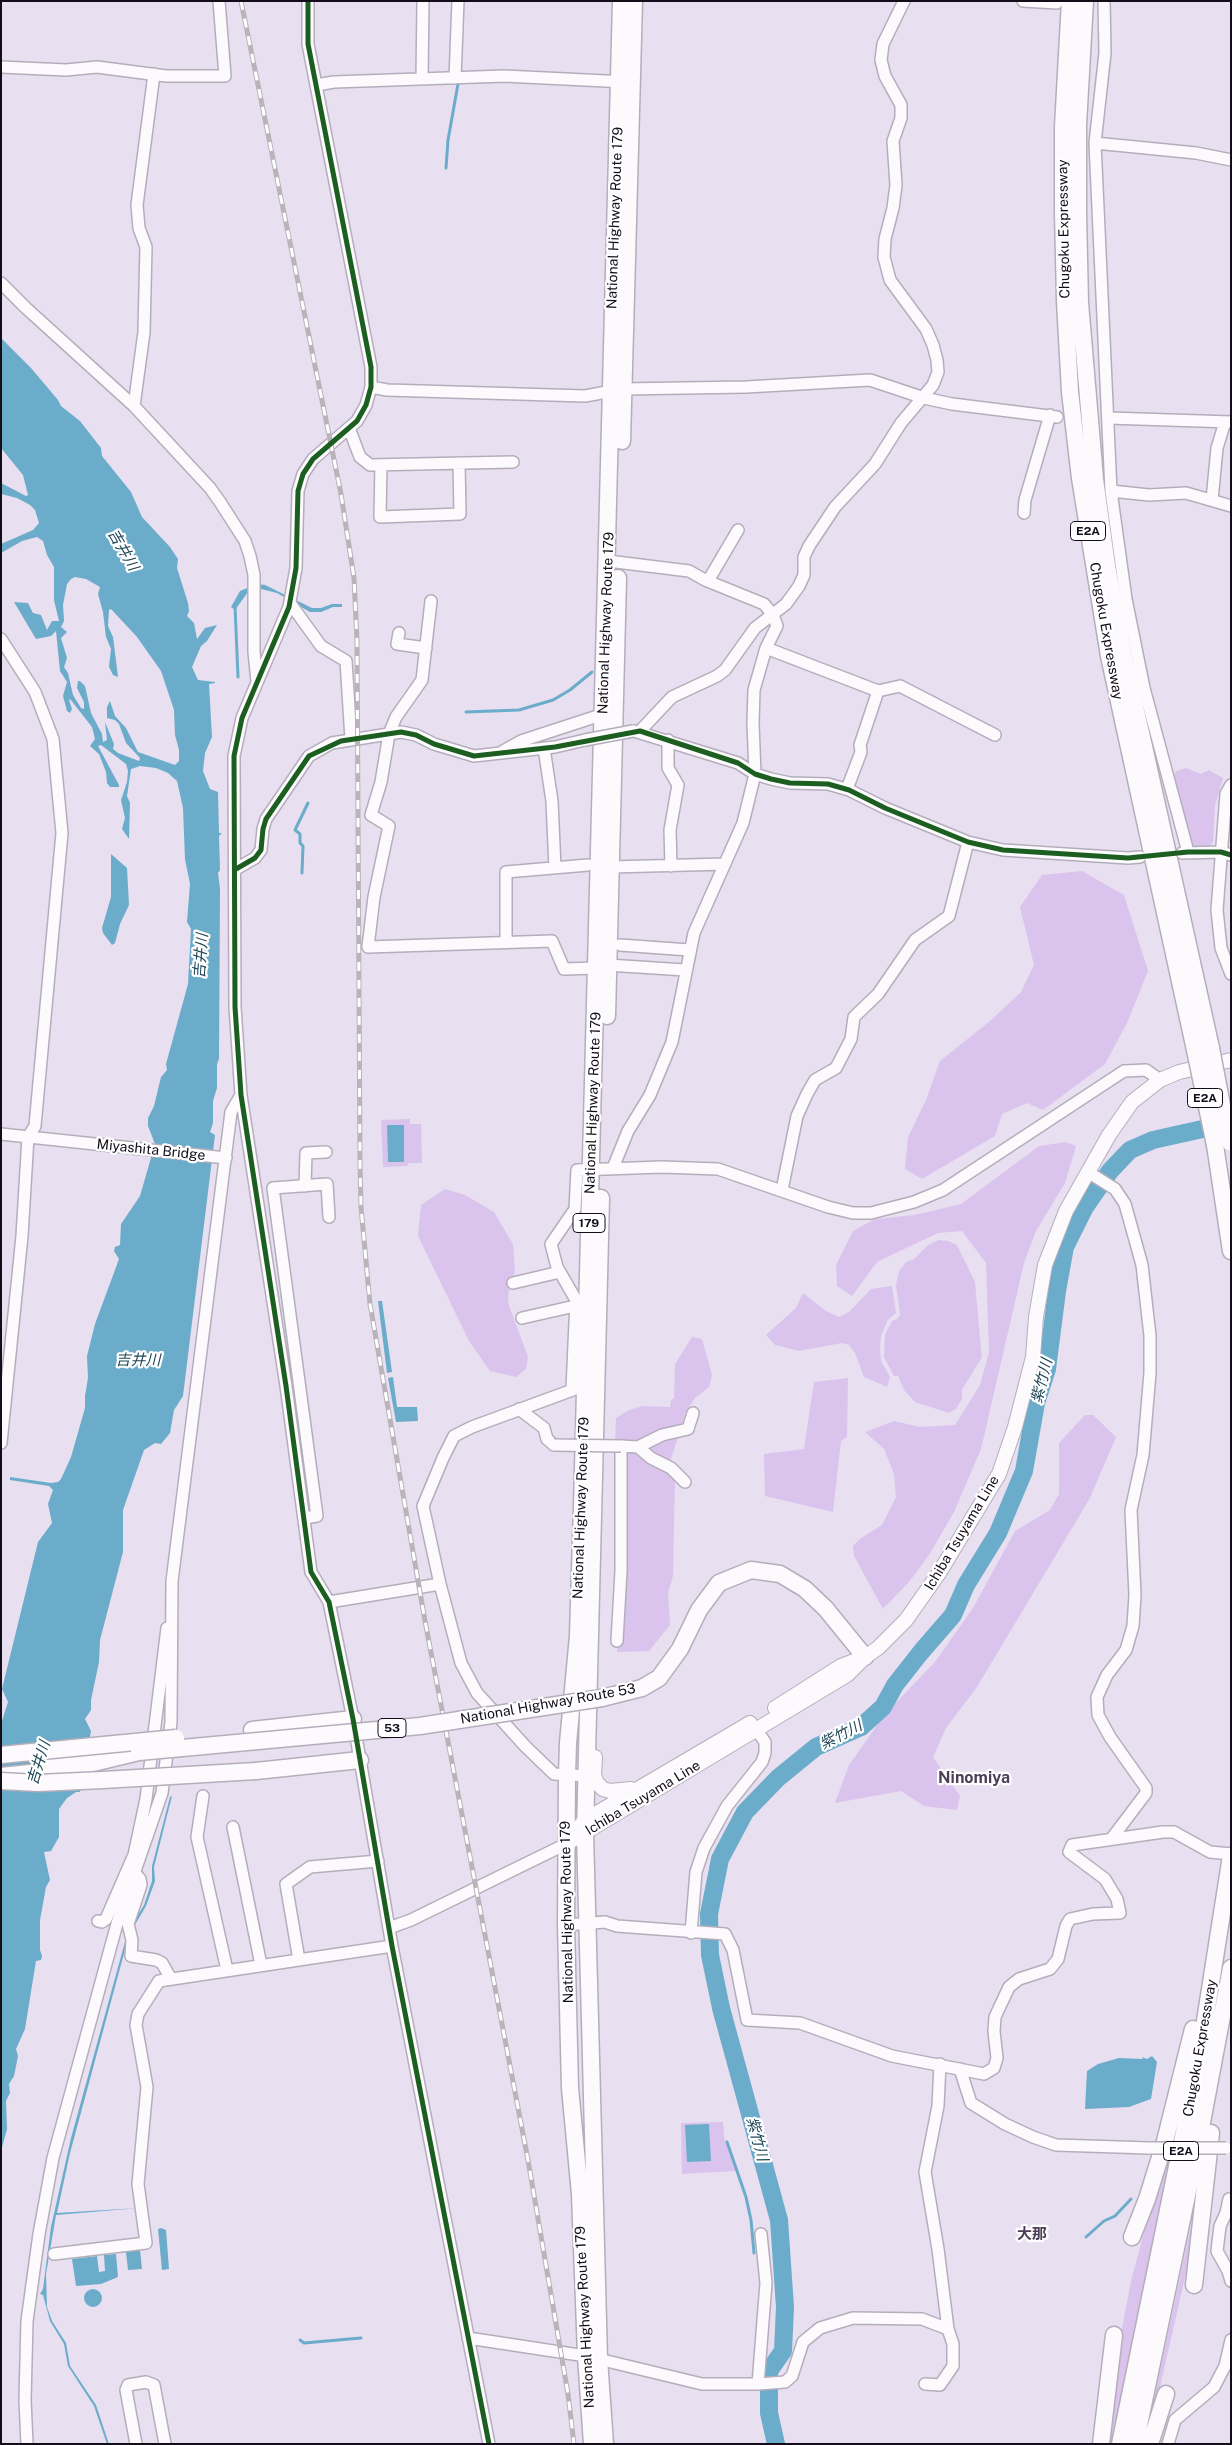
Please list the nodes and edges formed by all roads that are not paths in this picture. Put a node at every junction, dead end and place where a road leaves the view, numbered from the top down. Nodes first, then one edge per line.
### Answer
1 (219, 1) edge
2 (308, 1) edge
3 (423, 1) edge
4 (458, 1) edge
5 (621, 1) edge
6 (634, 1) edge
7 (904, 1) edge
8 (1023, 1) edge
9 (1063, 2) edge
10 (1096, 2) edge
11 (1, 67) edge
12 (154, 74) junction
13 (455, 78) junction
14 (422, 79) junction
15 (625, 82) junction
16 (316, 85) junction
17 (1095, 144) junction
18 (1231, 160) edge
19 (1, 283) edge
20 (371, 387) junction
21 (617, 390) junction
22 (924, 398) junction
23 (134, 406) junction
24 (1108, 418) junction
25 (1228, 422) edge
26 (349, 428) junction
27 (513, 462) dead end
28 (459, 463) junction
29 (381, 464) junction
30 (1111, 491) junction
31 (1212, 500) junction
32 (1231, 506) edge
33 (1024, 513) dead end
34 (738, 530) dead end
35 (613, 562) junction
36 (708, 581) junction
37 (431, 601) dead end
38 (290, 604) junction
39 (773, 615) junction
40 (399, 632) dead end
41 (1, 638) edge
42 (426, 648) junction
43 (766, 648) junction
44 (257, 683) junction
45 (878, 691) junction
46 (609, 712) junction
47 (636, 731) junction
48 (389, 734) junction
49 (995, 735) dead end
50 (351, 739) junction
51 (668, 740) junction
52 (544, 748) junction
53 (497, 754) junction
54 (755, 774) junction
55 (1231, 785) edge
56 (847, 789) junction
57 (968, 842) junction
58 (1226, 853) edge
59 (1140, 857) dead end
60 (725, 864) junction
61 (588, 865) dead end
62 (670, 866) junction
63 (611, 867) junction
64 (555, 868) junction
65 (236, 869) junction
66 (506, 942) junction
67 (620, 945) dead end
68 (689, 950) junction
69 (602, 966) junction
70 (685, 970) junction
71 (1231, 974) edge
72 (1203, 1049) junction
73 (1231, 1060) edge
74 (1160, 1080) junction
75 (242, 1095) junction
76 (1, 1134) edge
77 (28, 1138) junction
78 (1225, 1146) edge
79 (326, 1152) dead end
80 (226, 1158) junction
81 (602, 1168) junction
82 (1093, 1174) junction
83 (305, 1186) junction
84 (782, 1190) junction
85 (328, 1217) dead end
86 (280, 1234) junction
87 (264, 1236) junction
88 (1231, 1251) edge
89 (560, 1272) junction
90 (513, 1283) dead end
91 (575, 1306) junction
92 (522, 1318) dead end
93 (300, 1384) junction
94 (286, 1386) junction
95 (585, 1387) junction
96 (519, 1409) junction
97 (693, 1413) dead end
98 (1, 1443) edge
99 (622, 1446) junction
100 (638, 1447) junction
101 (685, 1482) dead end
102 (304, 1518) junction
103 (440, 1584) junction
104 (329, 1602) junction
105 (170, 1619) junction
106 (617, 1641) dead end
107 (865, 1657) junction
108 (353, 1719) junction
109 (588, 1720) junction
110 (754, 1726) junction
111 (139, 1752) junction
112 (1, 1755) edge
113 (1, 1759) edge
114 (360, 1760) junction
115 (1, 1776) edge
116 (567, 1776) junction
117 (587, 1776) junction
118 (1, 1781) edge
119 (638, 1788) junction
120 (202, 1796) dead end
121 (585, 1826) junction
122 (233, 1827) dead end
123 (1112, 1838) junction
124 (566, 1844) junction
125 (134, 1855) junction
126 (1231, 1855) edge
127 (378, 1861) junction
128 (135, 1873) junction
129 (98, 1921) dead end
130 (586, 1924) junction
131 (566, 1925) junction
132 (389, 1928) junction
133 (1220, 1932) junction
134 (696, 1934) junction
135 (392, 1946) junction
136 (299, 1960) junction
137 (261, 1965) junction
138 (1231, 1968) edge
139 (227, 1970) junction
140 (170, 1979) junction
141 (1228, 1990) junction
142 (940, 2064) junction
143 (960, 2069) junction
144 (1229, 2147) edge
145 (1229, 2199) dead end
146 (761, 2234) dead end
147 (1132, 2238) dead end
148 (54, 2254) dead end
149 (1228, 2262) edge
150 (1231, 2281) edge
151 (1194, 2285) dead end
152 (948, 2329) junction
153 (1114, 2335) dead end
154 (468, 2338) junction
155 (1231, 2340) edge
156 (592, 2357) junction
157 (758, 2384) junction
158 (925, 2384) dead end
159 (1166, 2394) dead end
160 (29, 2443) edge
161 (136, 2444) edge
162 (165, 2444) edge
163 (489, 2444) edge
164 (592, 2444) edge
165 (605, 2444) edge
166 (1101, 2444) edge
167 (1120, 2444) edge
168 (1135, 2444) edge
169 (1150, 2444) edge
170 (1168, 2444) edge

1 - 12 street
2 - 16 street
3 - 14 street
4 - 13 street
5 - 15 highway, National Highway Route 179 / 179
6 - 15 highway, National Highway Route 179 / 179
7 - 22 street
8 - 9 street
9 - 72 highway, Chugoku Expressway / E2A
10 - 17 street
10 - 72 highway, Chugoku Expressway / E2A
11 - 12 street
12 - 23 street
13 - 14 street
13 - 15 street
14 - 16 street
15 - 21 highway, National Highway Route 179 / 179
16 - 20 street
17 - 18 street
17 - 24 street
19 - 23 street
20 - 21 street
20 - 26 street
21 - 22 street
21 - 35 highway, National Highway Route 179 / 179
22 - 33 street
22 - 39 street
23 - 44 street
24 - 25 street
24 - 30 street
25 - 31 street
26 - 29 street
26 - 38 street
27 - 28 street
28 - 29 street
28 - 29 street
30 - 31 street
30 - 58 street
31 - 32 street
34 - 36 street
35 - 36 street
35 - 46 highway, National Highway Route 179 / 179
36 - 39 street
37 - 42 street
38 - 44 street
38 - 50 street
39 - 43 street
39 - 47 street
40 - 42 street
41 - 77 street
42 - 48 street
43 - 45 street
43 - 54 street
44 - 65 street
45 - 49 street
45 - 56 street
46 - 53 street
46 - 63 highway, National Highway Route 179 / 179
46 - 69 highway, National Highway Route 179 / 179
47 - 51 street
47 - 52 street, bridge
48 - 50 street
48 - 53 street
48 - 66 street
50 - 65 street
51 - 54 street
51 - 62 street
52 - 53 street
52 - 64 street
54 - 56 street
54 - 60 street
55 - 58 street
56 - 57 street
57 - 59 street
57 - 84 street
58 - 71 street
60 - 62 street
60 - 68 street
61 - 64 street
62 - 63 street
63 - 69 highway, National Highway Route 179 / 179
64 - 66 street
65 - 75 street
66 - 69 street
67 - 68 street
68 - 70 street
69 - 70 street
69 - 81 highway, National Highway Route 179 / 179
70 - 81 street
72 - 78 highway, Chugoku Expressway / E2A, bridge
73 - 74 main road, Ichiba Tsuyama Line
74 - 82 main road, Ichiba Tsuyama Line
74 - 84 street
75 - 80 street
75 - 87 street
76 - 77 street, Miyashita Bridge
77 - 80 street, Miyashita Bridge
77 - 98 street
78 - 88 highway, Chugoku Expressway / E2A
79 - 83 street
80 - 105 street
81 - 84 street
81 - 89 street
81 - 95 highway, National Highway Route 179 / 179
82 - 107 main road, Ichiba Tsuyama Line
82 - 123 street
83 - 85 street
83 - 86 street
86 - 87 street
86 - 93 street
87 - 94 street
89 - 90 street
89 - 91 street
91 - 92 street
91 - 95 street
93 - 94 street
93 - 102 street
94 - 102 street
95 - 96 street
95 - 109 highway, National Highway Route 179 / 179
95 - 116 highway, National Highway Route 179 / 179
96 - 99 street, bridge
96 - 103 street
97 - 100 street
99 - 100 street
99 - 106 street
100 - 101 street
102 - 104 street
103 - 104 street
103 - 116 street
104 - 108 street
105 - 125 street
105 - 128 street
107 - 110 main road, Ichiba Tsuyama Line
107 - 111 highway, National Highway Route 53 / 53, bridge
108 - 112 highway, bridge
108 - 114 street
109 - 117 highway, National Highway Route 179 / 179
109 - 119 main road
110 - 119 main road, Ichiba Tsuyama Line
110 - 121 main road, Ichiba Tsuyama Line
110 - 134 street
111 - 113 highway, National Highway Route 53 / 53
111 - 115 highway, National Highway Route 53 / 53
114 - 118 highway, bridge
114 - 127 street
116 - 117 street
116 - 124 highway, National Highway Route 179 / 179
117 - 121 highway, National Highway Route 179 / 179
119 - 121 main road, Ichiba Tsuyama Line
120 - 139 street
121 - 124 main road, Ichiba Tsuyama Line
121 - 130 highway, National Highway Route 179 / 179
122 - 137 street
123 - 126 street
123 - 143 street
124 - 131 highway, National Highway Route 179 / 179
124 - 132 street
125 - 128 street
125 - 129 street
126 - 133 highway, Chugoku Expressway / E2A
127 - 132 street
127 - 136 street
128 - 140 street
128 - 160 street
130 - 131 street
130 - 134 street
130 - 156 highway, National Highway Route 179 / 179
131 - 156 highway, National Highway Route 179 / 179
132 - 135 street
133 - 147 highway
133 - 167 highway, Chugoku Expressway / E2A
134 - 142 street
135 - 136 street
135 - 154 street
136 - 137 street
137 - 139 street
138 - 141 highway, Chugoku Expressway / E2A
139 - 140 street
140 - 148 street
141 - 151 highway
141 - 168 highway, Chugoku Expressway / E2A
142 - 143 street
142 - 152 street
143 - 144 street, bridge
145 - 149 street
146 - 157 street
149 - 150 street
152 - 157 street
152 - 158 street
153 - 166 highway
154 - 156 street
154 - 163 street
155 - 170 street
156 - 157 street
156 - 164 highway, National Highway Route 179 / 179
156 - 165 highway, National Highway Route 179 / 179
159 - 169 highway
161 - 162 street

